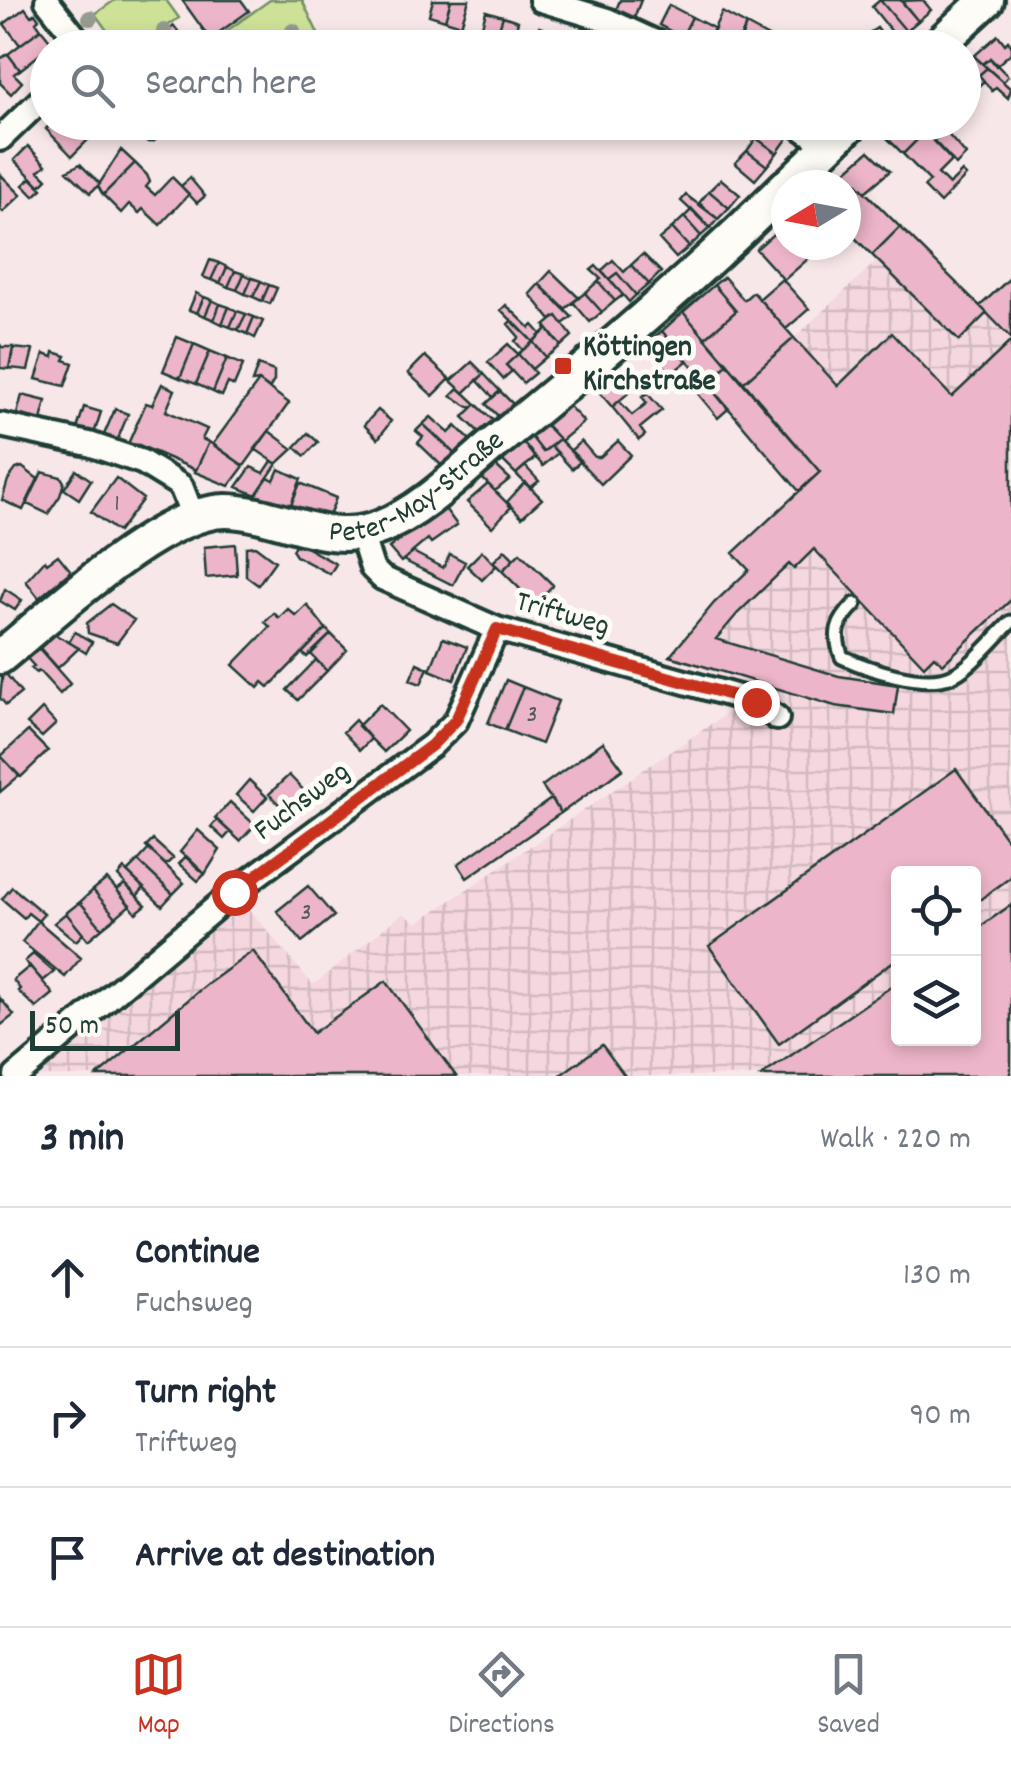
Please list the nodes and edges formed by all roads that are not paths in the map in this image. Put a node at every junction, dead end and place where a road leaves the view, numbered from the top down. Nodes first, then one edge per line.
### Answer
1 (47, 0) edge
2 (541, 0) edge
3 (987, 0) edge
4 (70, 30) edge
5 (629, 30) edge
6 (954, 30) edge
7 (30, 110) edge
8 (0, 139) edge
9 (819, 140) edge
10 (834, 140) edge
11 (827, 146) junction
12 (803, 170) edge
13 (771, 200) edge
14 (0, 426) edge
15 (193, 517) junction
16 (361, 532) junction
17 (854, 604) dead end
18 (1011, 622) edge
19 (497, 629) junction
20 (0, 657) edge
21 (777, 718) dead end
22 (16, 1076) edge

1 - 4 street
2 - 5 street
3 - 6 main road
7 - 8 street
9 - 11 street
10 - 11 main road, Peter-May-Straße
11 - 12 main road, Peter-May-Straße
13 - 16 main road, Peter-May-Straße
14 - 15 street
15 - 16 main road, Peter-May-Straße
15 - 20 main road, Peter-May-Straße
16 - 19 street, Triftweg
17 - 18 lane
19 - 21 street, Triftweg
19 - 22 street, Fuchsweg

